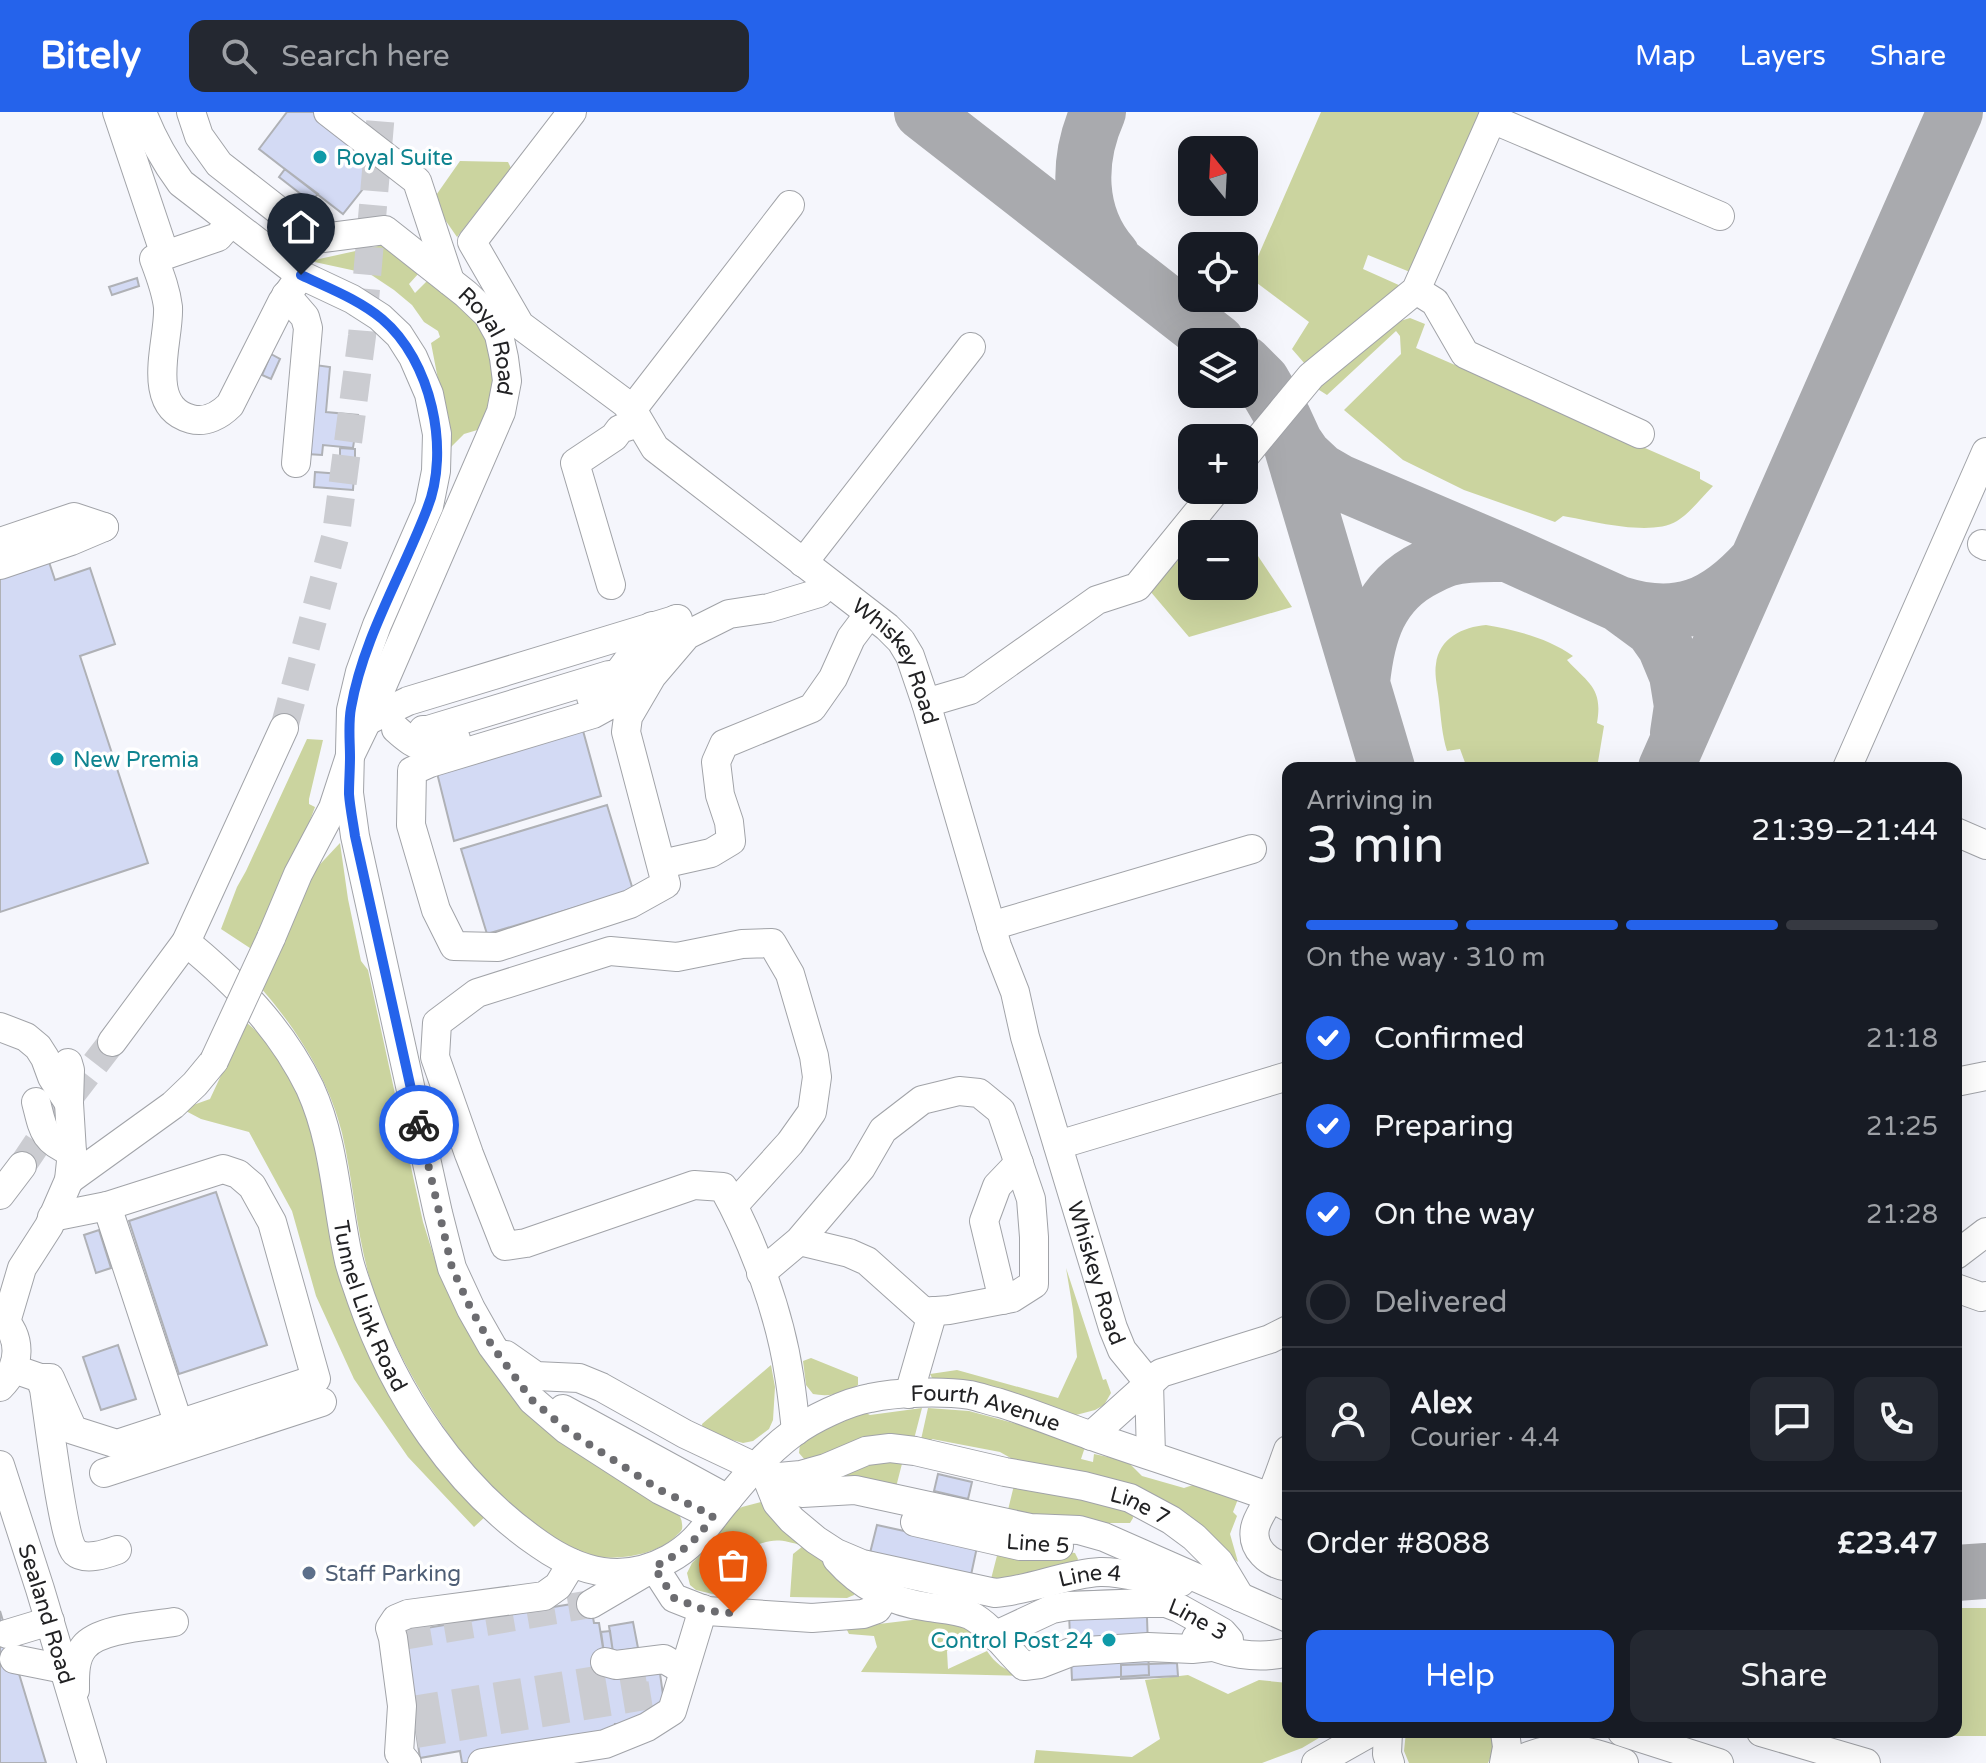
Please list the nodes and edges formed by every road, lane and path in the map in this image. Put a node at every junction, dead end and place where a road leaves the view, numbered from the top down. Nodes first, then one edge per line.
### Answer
1 (117, 112) edge
2 (142, 112) edge
3 (191, 112) edge
4 (328, 112) edge
5 (572, 112) edge
6 (1494, 116) edge
7 (790, 205) dead end
8 (1720, 216) dead end
9 (231, 222) junction
10 (165, 255) junction
11 (450, 281) junction
12 (294, 285) junction
13 (1416, 290) junction
14 (971, 347) dead end
15 (635, 417) junction
16 (1640, 434) dead end
17 (1258, 440) edge
18 (1986, 452) edge
19 (296, 463) dead end
20 (1205, 504) edge
21 (0, 542) edge
22 (803, 563) junction
23 (0, 565) edge
24 (827, 582) junction
25 (611, 585) dead end
26 (769, 608) junction
27 (869, 614) junction
28 (664, 623) junction
29 (926, 703) junction
30 (359, 715) junction
31 (284, 728) tunnel mouth
32 (350, 756) junction
33 (1850, 762) edge
34 (1962, 835) edge
35 (1986, 845) edge
36 (1252, 849) dead end
37 (662, 864) junction
38 (991, 926) junction
39 (186, 942) junction
40 (0, 1027) edge
41 (112, 1042) tunnel mouth
42 (68, 1063) dead end
43 (1986, 1076) edge
44 (1282, 1078) edge
45 (1962, 1081) edge
46 (36, 1102) dead end
47 (69, 1103) junction
48 (1058, 1145) junction
49 (1019, 1163) junction
50 (22, 1166) tunnel mouth
51 (70, 1166) junction
52 (0, 1195) edge
53 (734, 1205) junction
54 (107, 1206) junction
55 (52, 1217) junction
56 (1986, 1232) edge
57 (799, 1241) junction
58 (1962, 1250) edge
59 (22, 1268) junction
60 (761, 1273) junction
61 (0, 1286) edge
62 (1962, 1290) edge
63 (1986, 1296) edge
64 (1003, 1300) junction
65 (933, 1311) junction
66 (3, 1319) edge
67 (1282, 1333) edge
68 (492, 1346) junction
69 (18, 1378) edge
70 (1149, 1383) junction
71 (909, 1394) junction
72 (322, 1402) dead end
73 (179, 1425) junction
74 (796, 1431) junction
75 (1091, 1436) junction
76 (1151, 1455) junction
77 (0, 1465) edge
78 (761, 1472) junction
79 (104, 1473) dead end
80 (1282, 1481) edge
81 (1282, 1483) edge
82 (6, 1504) edge
83 (720, 1508) junction
84 (826, 1546) junction
85 (117, 1550) dead end
86 (572, 1563) junction
87 (1282, 1566) edge
88 (654, 1567) junction
89 (1202, 1580) junction
90 (885, 1596) junction
91 (1240, 1597) junction
92 (591, 1604) tunnel mouth
93 (703, 1609) junction
94 (1282, 1615) edge
95 (50, 1621) junction
96 (174, 1622) dead end
97 (1148, 1627) junction
98 (1004, 1646) junction
99 (1240, 1653) junction
100 (1282, 1653) edge
101 (605, 1662) dead end
102 (64, 1669) junction
103 (673, 1676) junction
104 (74, 1703) junction
105 (1360, 1738) edge
106 (1388, 1738) edge
107 (1506, 1738) edge
108 (1641, 1738) edge
109 (1781, 1738) edge
110 (92, 1763) edge
111 (407, 1763) edge
112 (482, 1763) edge
113 (1316, 1763) edge
114 (1390, 1763) edge
115 (1504, 1763) edge
116 (1513, 1763) edge
117 (1624, 1763) edge
118 (1719, 1763) edge
119 (1866, 1763) edge

1 - 10 street
2 - 9 street
3 - 11 street, Royal Road
4 - 11 street
5 - 15 street, Whiskey Road
6 - 8 street
6 - 13 street
7 - 15 street
9 - 10 street
9 - 12 street
10 - 12 street
11 - 30 street, Royal Road
12 - 19 street
12 - 30 street
13 - 16 street
13 - 17 street
14 - 22 street
15 - 22 street, Whiskey Road
15 - 25 street
18 - 33 street
20 - 29 street
21 - 23 street
22 - 24 street, Whiskey Road
24 - 26 street
24 - 27 street, Whiskey Road
26 - 28 street
26 - 37 street
27 - 29 street, Whiskey Road
27 - 37 street
28 - 30 street
28 - 30 street
28 - 37 street
29 - 38 street, Whiskey Road
30 - 32 street, Royal Road
31 - 39 street
32 - 51 street, Royal Road, bridge
32 - 68 street
34 - 35 street
36 - 38 street
38 - 48 street, Whiskey Road
39 - 41 street
39 - 86 street, Tunnel Link Road
40 - 47 street
42 - 47 street
43 - 45 street
44 - 48 street
46 - 51 street
47 - 51 street
48 - 70 street, Whiskey Road
49 - 57 street
49 - 64 street
49 - 64 street
50 - 52 street
51 - 55 street
53 - 53 street
53 - 60 street
54 - 55 street
54 - 73 street
54 - 73 street
55 - 59 street
56 - 58 street
57 - 60 street
57 - 65 street
59 - 61 street
59 - 66 street
60 - 74 street
62 - 63 street
64 - 65 street
65 - 71 street
66 - 69 street
67 - 70 street
68 - 78 street, Line 5
68 - 83 street
69 - 73 street
69 - 85 street
70 - 75 street
70 - 76 street
71 - 74 street, Fourth Avenue
71 - 75 street, Fourth Avenue
72 - 79 street
74 - 78 street, Fourth Avenue
75 - 76 street, Fourth Avenue
76 - 80 street, Fourth Avenue
77 - 82 street, Sealand Road
78 - 83 street, Fourth Avenue
78 - 84 street
78 - 89 street, Line 5
78 - 91 street, Line 7
81 - 87 street
82 - 95 street, Sealand Road
83 - 88 street, Tunnel Link Road
84 - 89 street, Line 4
84 - 90 street
86 - 88 street, Tunnel Link Road
86 - 111 street
88 - 92 street
88 - 93 street
89 - 91 street, Line 5
90 - 93 street
90 - 98 street
91 - 94 street, Line 5
93 - 103 street
95 - 102 street, Sealand Road
95 - 102 street
96 - 104 street
97 - 98 street
97 - 98 street
97 - 99 street
97 - 99 street, Line 3
99 - 100 street
101 - 103 street
102 - 104 street, Sealand Road
103 - 112 street
104 - 110 street, Sealand Road
105 - 113 street
106 - 114 street
107 - 115 street
108 - 118 street
109 - 119 street
116 - 117 street

